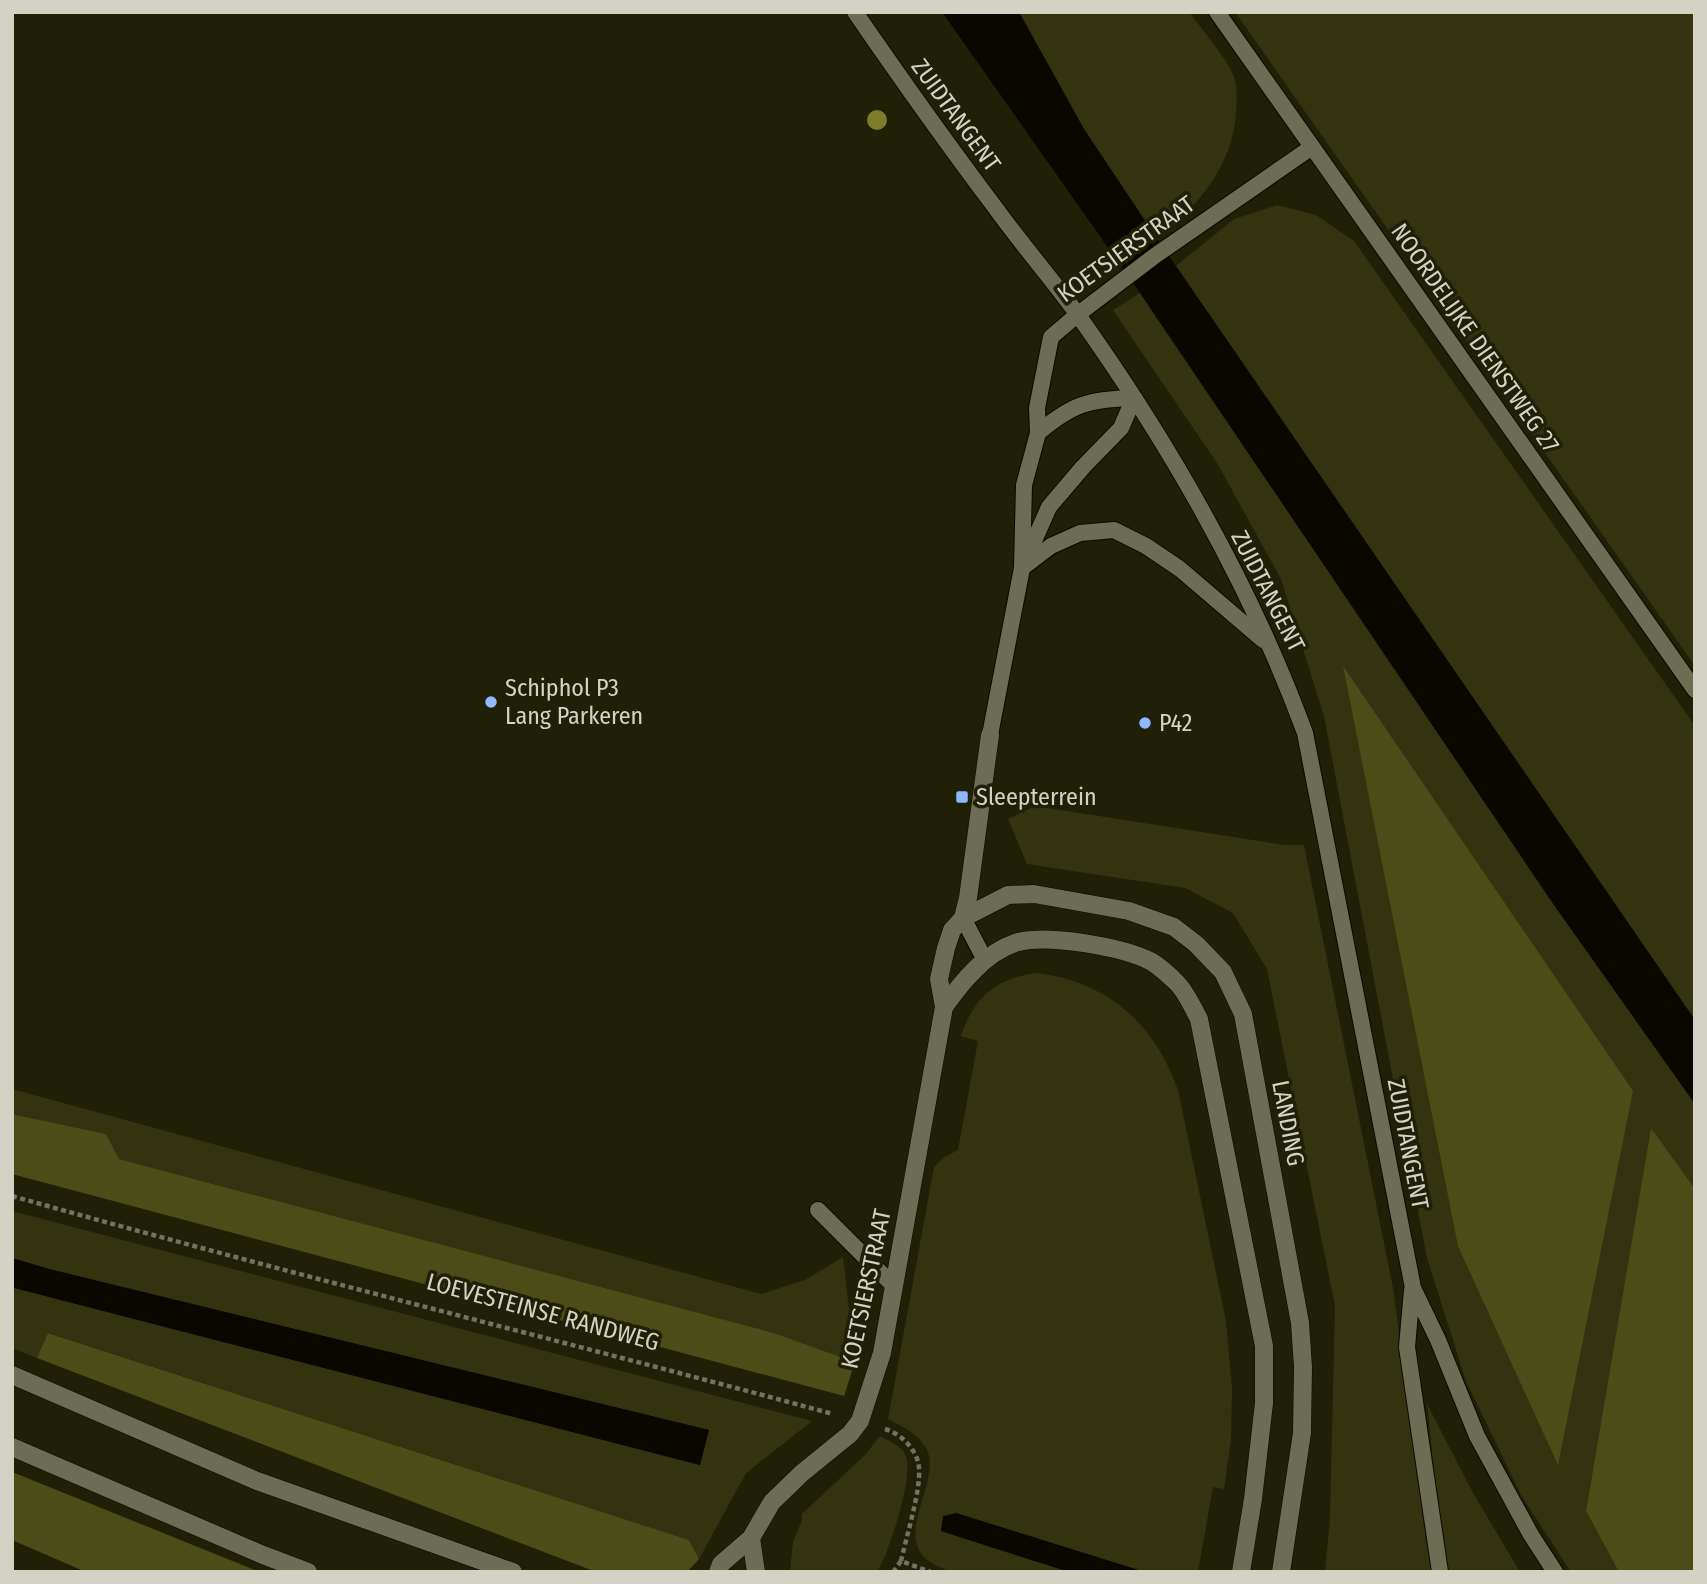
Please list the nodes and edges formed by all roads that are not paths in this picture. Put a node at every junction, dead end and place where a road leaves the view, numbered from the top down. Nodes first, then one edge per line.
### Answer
1 (855, 12) edge
2 (1217, 12) edge
3 (1312, 147) junction
4 (1077, 314) junction
5 (1133, 398) junction
6 (1038, 433) junction
7 (1022, 568) junction
8 (1269, 645) junction
9 (1695, 690) edge
10 (990, 735) joint
11 (963, 918) junction
12 (985, 960) junction
13 (944, 1007) junction
14 (818, 1210) dead end
15 (894, 1286) junction
16 (1413, 1288) junction
17 (12, 1375) edge
18 (12, 1447) edge
19 (751, 1538) junction
20 (308, 1572) edge
21 (513, 1572) edge
22 (719, 1572) edge
23 (756, 1572) edge
24 (1241, 1572) edge
25 (1281, 1572) edge
26 (1440, 1572) edge
27 (1555, 1572) edge

1 - 4 lane, ZUIDTANGENT
2 - 3 lane, NOORDELIJKE DIENSTWEG 27
3 - 4 lane, KOETSIERSTRAAT
3 - 9 lane, NOORDELIJKE DIENSTWEG 27
4 - 5 lane, ZUIDTANGENT
4 - 6 lane, KOETSIERSTRAAT
5 - 6 lane
5 - 7 lane, KOETSIERSTRAAT
5 - 8 lane, ZUIDTANGENT
6 - 7 lane, KOETSIERSTRAAT
7 - 8 lane
7 - 10 lane, KOETSIERSTRAAT
8 - 16 lane, ZUIDTANGENT
10 - 11 street, KOETSIERSTRAAT
11 - 12 lane
11 - 13 street, KOETSIERSTRAAT
11 - 25 street, LANDING
12 - 13 street, KOETSIERSTRAAT
12 - 24 street
13 - 15 street, KOETSIERSTRAAT
14 - 15 lane
15 - 19 street, KOETSIERSTRAAT
16 - 26 lane, ZUIDTANGENT
16 - 27 lane, ZUIDTANGENT
17 - 21 street
18 - 20 street
19 - 22 street, KOETSIERSTRAAT
19 - 23 street

